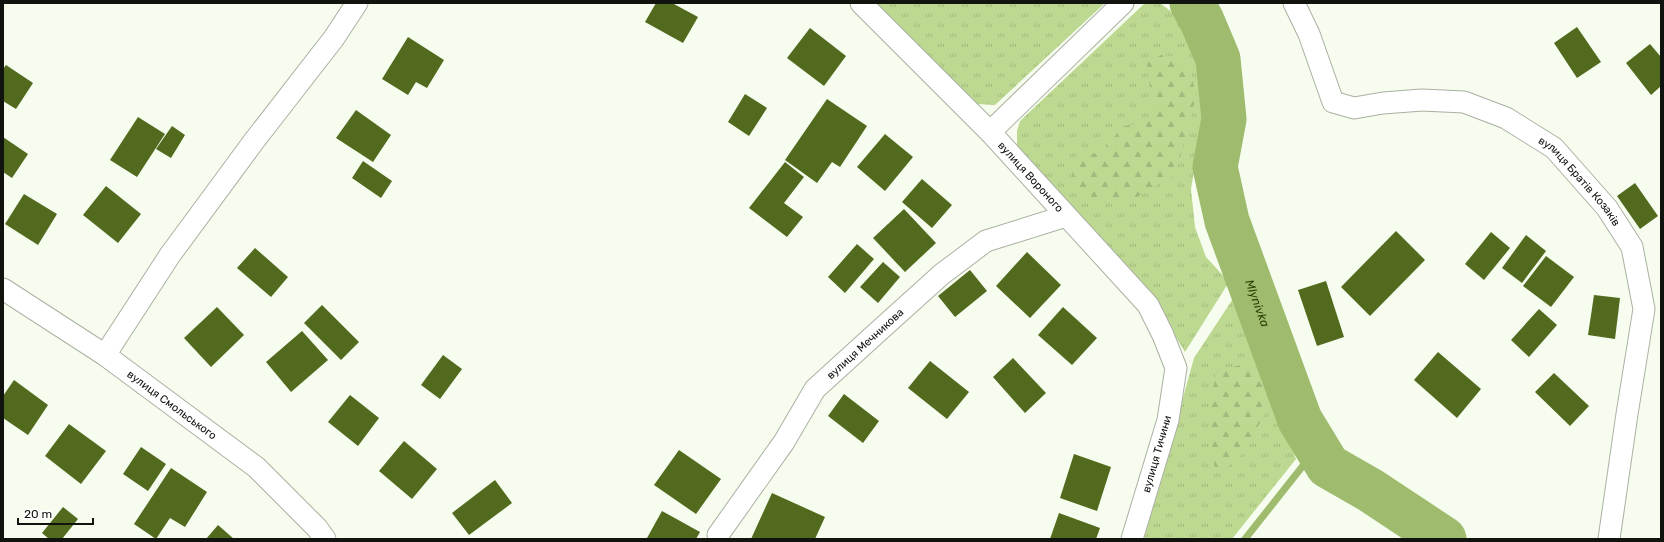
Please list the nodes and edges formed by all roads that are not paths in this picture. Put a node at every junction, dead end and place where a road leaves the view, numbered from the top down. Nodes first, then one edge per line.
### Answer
1 (357, 3) edge
2 (861, 3) edge
3 (1123, 3) edge
4 (1294, 3) edge
5 (990, 132) junction
6 (1066, 216) junction
7 (3, 289) edge
8 (105, 355) junction
9 (1176, 368) joint
10 (718, 536) dead end
11 (325, 539) edge
12 (1132, 539) edge
13 (1609, 539) edge

1 - 8 street
2 - 5 street, вулиця Вороного
3 - 5 street
4 - 13 street, вулиця Братів Козаків
5 - 6 street, вулиця Вороного
6 - 9 street, вулиця Вороного
6 - 10 street, вулиця Мечникова
7 - 8 street, вулиця Смольського
8 - 11 street, вулиця Смольського
9 - 12 street, вулиця Тичини

